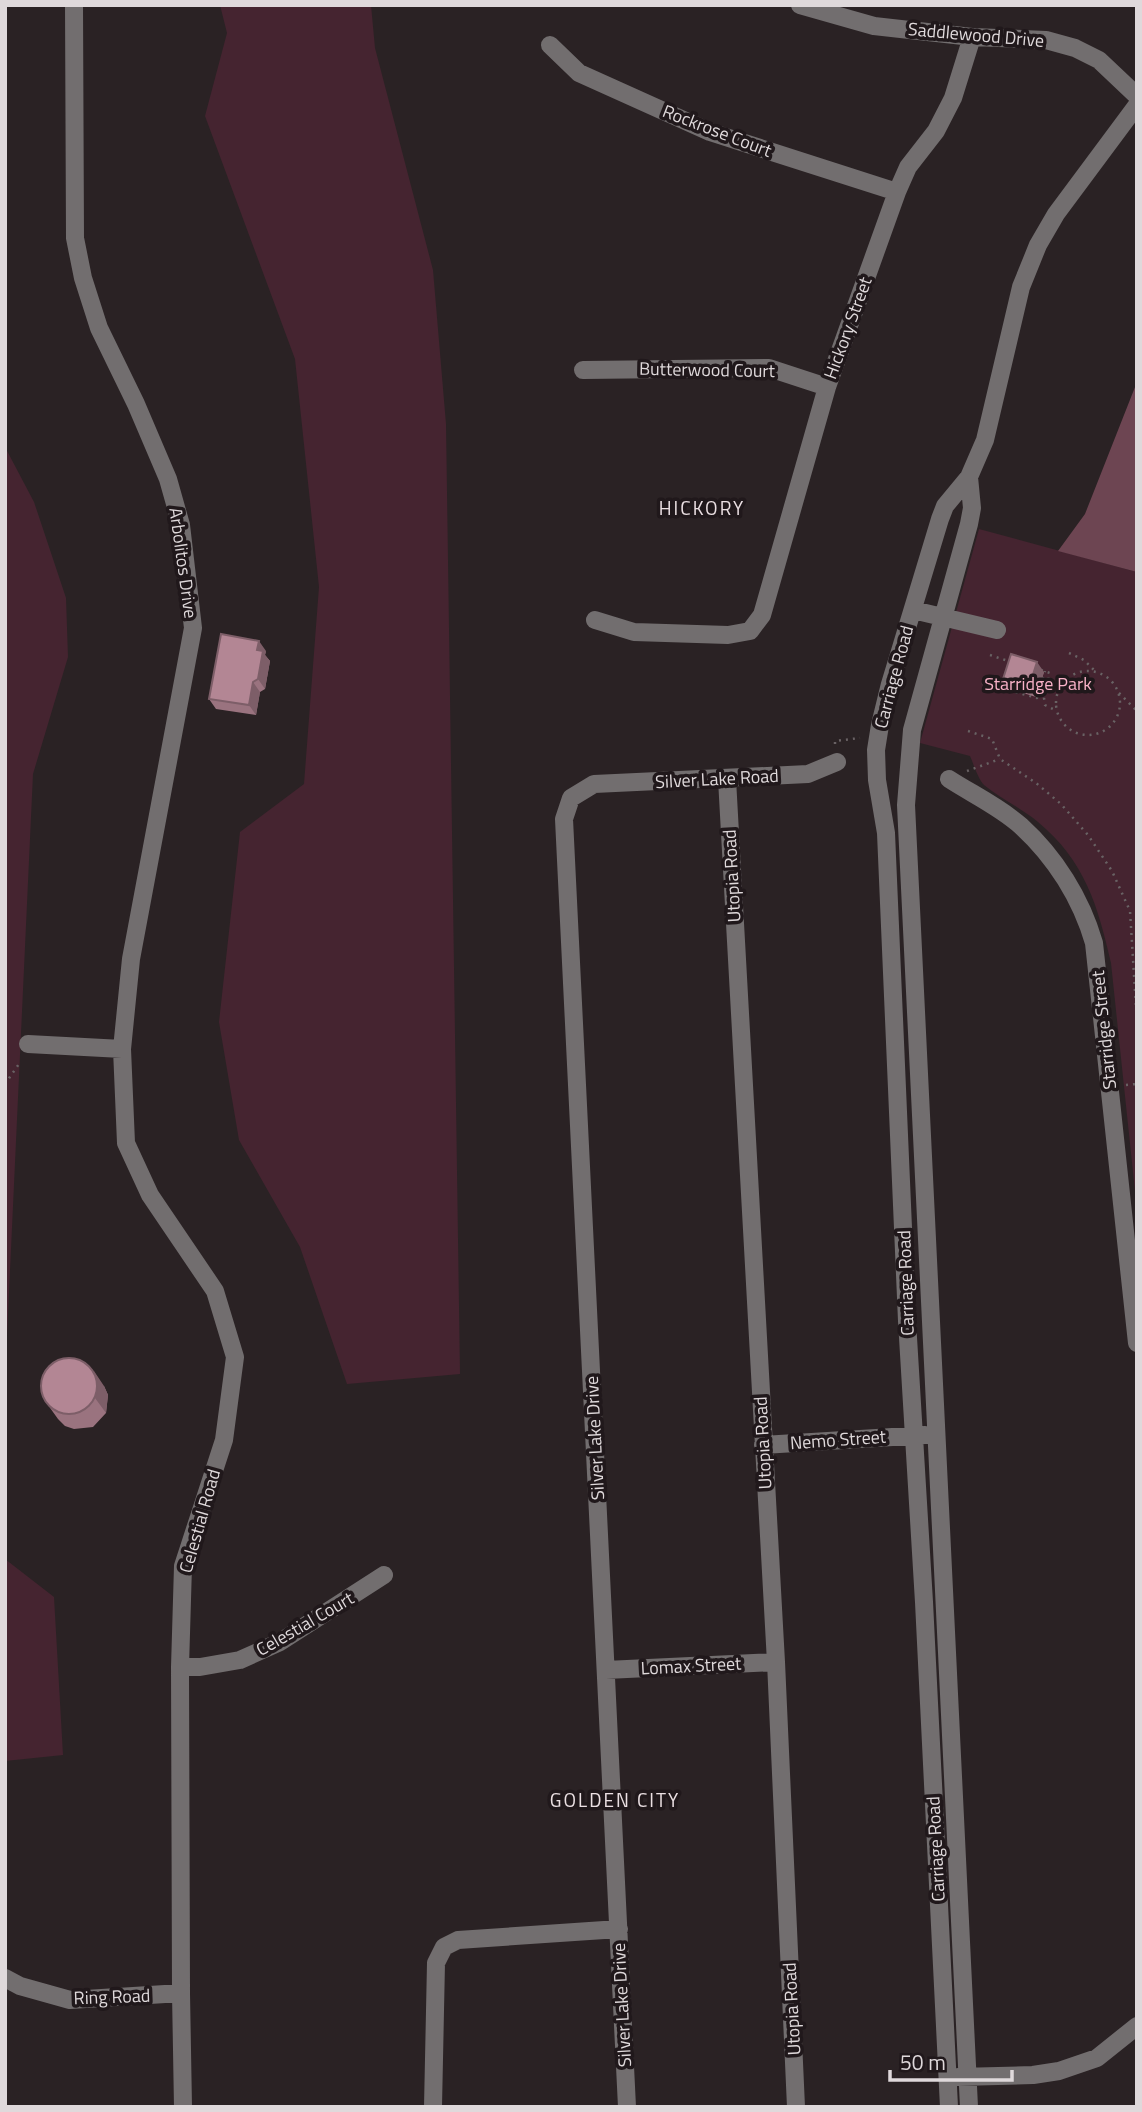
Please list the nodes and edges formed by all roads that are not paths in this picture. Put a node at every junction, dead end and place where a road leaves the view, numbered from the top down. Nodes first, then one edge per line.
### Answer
1 (74, 5) edge
2 (800, 5) edge
3 (972, 37) junction
4 (550, 45) dead end
5 (1137, 96) edge
6 (1137, 105) edge
7 (897, 192) junction
8 (583, 370) dead end
9 (827, 387) junction
10 (969, 477) junction
11 (913, 610) junction
12 (944, 617) junction
13 (595, 620) dead end
14 (997, 630) dead end
15 (837, 762) road end
16 (727, 779) junction
17 (948, 779) dead end
18 (594, 785) joint
19 (907, 848) junction
20 (886, 850) junction
21 (32, 1044) road end
22 (122, 1049) junction
23 (1137, 1343) edge
24 (936, 1435) junction
25 (914, 1436) junction
26 (763, 1445) junction
27 (384, 1576) dead end
28 (776, 1662) junction
29 (180, 1667) junction
30 (606, 1671) junction
31 (929, 1713) junction
32 (949, 1713) junction
33 (618, 1929) junction
34 (5, 1978) edge
35 (181, 1993) junction
36 (1137, 2026) edge
37 (967, 2077) junction
38 (947, 2078) junction
39 (183, 2107) edge
40 (433, 2107) edge
41 (627, 2107) edge
42 (796, 2107) edge
43 (949, 2107) edge
44 (969, 2107) edge

1 - 22 street, Arbolitos Drive
2 - 3 street, Saddlewood Drive
3 - 5 street, Saddlewood Drive
3 - 7 street, Hickory Street
4 - 7 street, Rockrose Court
6 - 10 street, Carriage Road
7 - 9 street, Hickory Street
8 - 9 street, Butterwood Court
9 - 13 street, Hickory Street
10 - 11 street, Carriage Road
10 - 12 street, Carriage Road
11 - 12 street
11 - 20 street, Carriage Road
12 - 14 street
12 - 19 street, Carriage Road
15 - 16 street, Silver Lake Road
16 - 18 street, Silver Lake Road
16 - 26 street, Utopia Road
17 - 23 street, Starridge Street
18 - 30 street, Silver Lake Drive
19 - 20 street
19 - 24 street, Carriage Road
20 - 25 street, Carriage Road
21 - 22 street
22 - 29 street, Celestial Road
24 - 25 street, Nemo Street
24 - 32 street, Carriage Road
25 - 26 street, Nemo Street
25 - 31 street, Carriage Road
26 - 28 street, Utopia Road
27 - 29 street, Celestial Court
28 - 30 street, Lomax Street
28 - 42 street, Utopia Road
29 - 35 street, Celestial Road
30 - 33 street, Silver Lake Drive
31 - 32 street
31 - 38 street, Carriage Road
32 - 37 street, Carriage Road
33 - 40 street
33 - 41 street, Silver Lake Drive
34 - 35 street, Ring Road
35 - 39 street, Celestial Road
36 - 37 street
37 - 38 street
37 - 44 street, Carriage Road
38 - 43 street, Carriage Road

